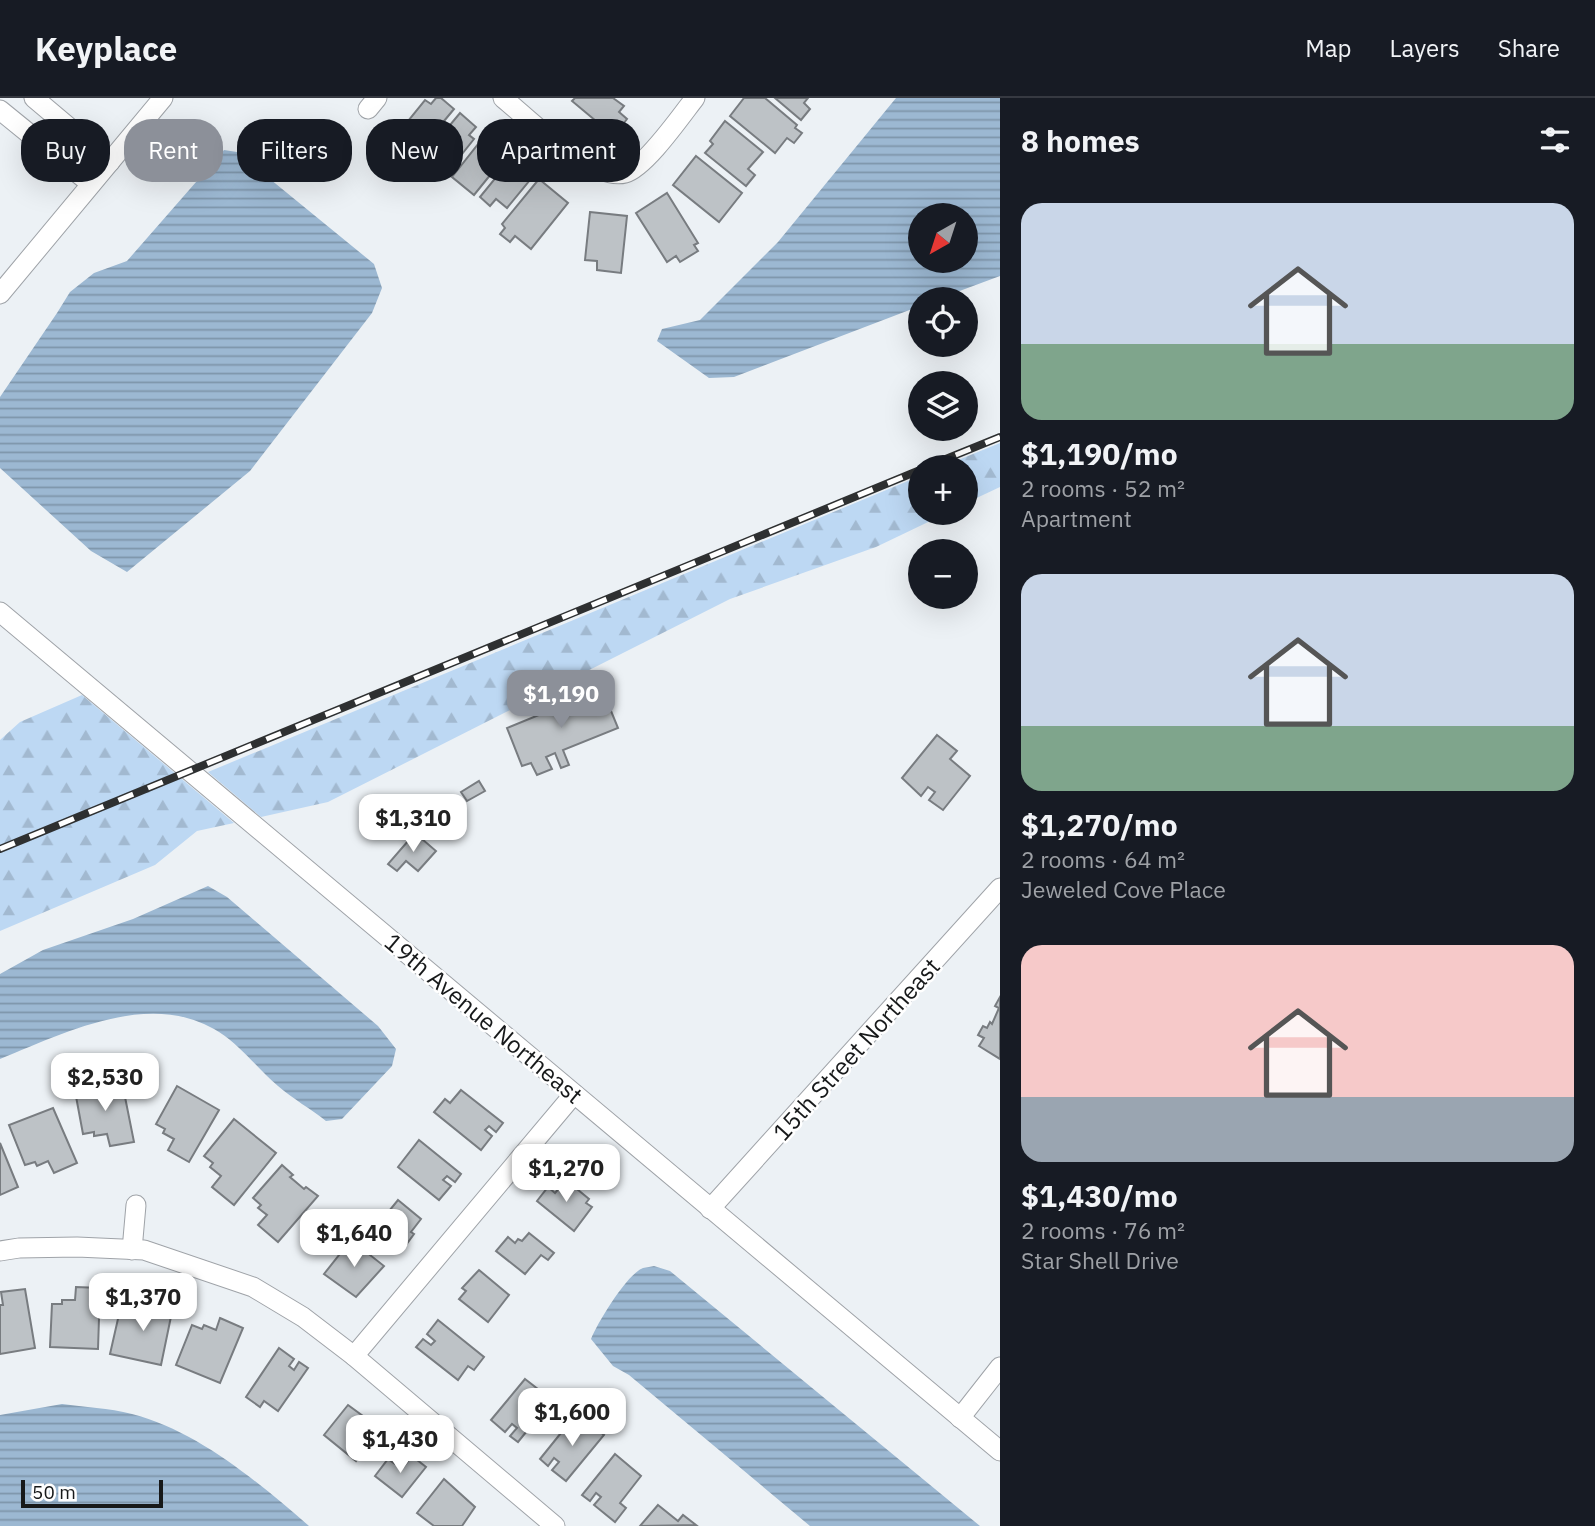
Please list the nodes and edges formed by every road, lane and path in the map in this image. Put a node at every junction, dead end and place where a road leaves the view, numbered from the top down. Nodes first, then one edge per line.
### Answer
1 (34, 98) edge
2 (163, 98) edge
3 (503, 98) edge
4 (695, 98) edge
5 (0, 110) edge
6 (59, 119) edge
7 (110, 162) edge
8 (92, 184) joint
9 (0, 294) edge
10 (0, 612) edge
11 (1000, 888) edge
12 (573, 1094) junction
13 (136, 1205) dead end
14 (710, 1209) junction
15 (132, 1250) junction
16 (0, 1251) edge
17 (355, 1356) junction
18 (1000, 1367) edge
19 (960, 1418) junction
20 (1000, 1451) edge
21 (555, 1526) edge

1 - 6 street
2 - 7 street
3 - 4 street
5 - 8 street
8 - 9 street
10 - 12 street, 19th Avenue Northeast
11 - 14 street, 15th Street Northeast
12 - 14 street, 19th Avenue Northeast
12 - 17 street
13 - 15 street
14 - 19 street, 19th Avenue Northeast
15 - 16 street
15 - 17 street
17 - 21 street
18 - 19 street
19 - 20 street, 19th Avenue Northeast

